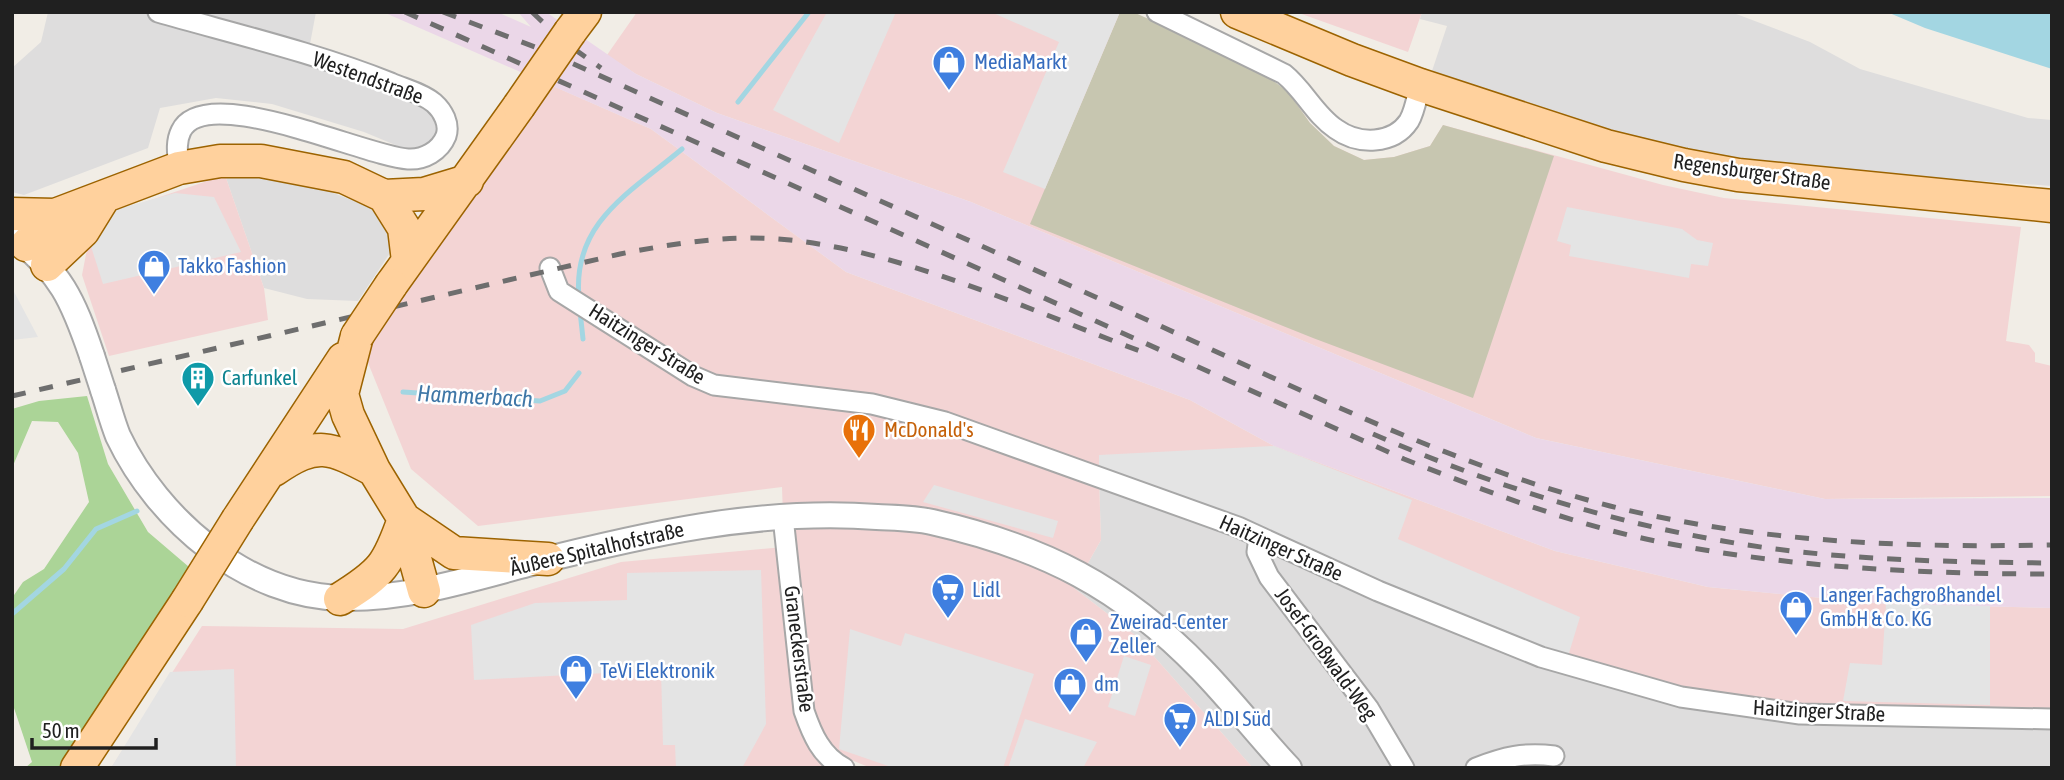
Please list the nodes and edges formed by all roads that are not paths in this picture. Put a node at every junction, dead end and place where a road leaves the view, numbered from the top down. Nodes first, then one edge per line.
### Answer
1 (158, 12) edge
2 (1157, 12) edge
3 (1237, 12) edge
4 (578, 22) edge
5 (1420, 85) junction
6 (179, 168) junction
7 (467, 181) junction
8 (384, 196) junction
9 (104, 197) junction
10 (2052, 206) edge
11 (12, 214) edge
12 (55, 215) junction
13 (28, 248) edge
14 (550, 268) dead end
15 (399, 273) junction
16 (357, 336) junction
17 (374, 470) junction
18 (270, 473) junction
19 (783, 517) junction
20 (404, 519) junction
21 (1259, 537) junction
22 (548, 559) junction
23 (424, 591) junction
24 (340, 598) junction
25 (2052, 719) edge
26 (1554, 756) dead end
27 (78, 768) edge
28 (844, 768) edge
29 (1289, 768) edge
30 (1404, 768) edge
31 (1476, 768) edge

1 - 6 street, Westendstraße
2 - 5 street
3 - 5 main road, Regensburger Straße
4 - 7 main road, bridge
5 - 10 main road, Regensburger Straße
6 - 8 main road
6 - 9 main road
7 - 8 main road
7 - 15 main road
8 - 15 main road
9 - 12 main road
9 - 13 main road
11 - 12 main road
12 - 13 main road
13 - 24 street, Äußere Spitalhofstraße, bridge
14 - 21 street, Haitzinger Straße
15 - 16 main road, bridge
16 - 17 main road
16 - 18 main road
17 - 18 main road
17 - 20 main road
18 - 27 main road, bridge
19 - 22 street, Äußere Spitalhofstraße
19 - 28 street, Graneckerstraße
19 - 29 street, Äußere Spitalhofstraße
20 - 22 main road
20 - 23 main road
20 - 24 main road
21 - 25 street, Haitzinger Straße
21 - 30 street, Josef-Großwald-Weg
22 - 23 street, Äußere Spitalhofstraße
23 - 24 street, Äußere Spitalhofstraße
26 - 31 street

